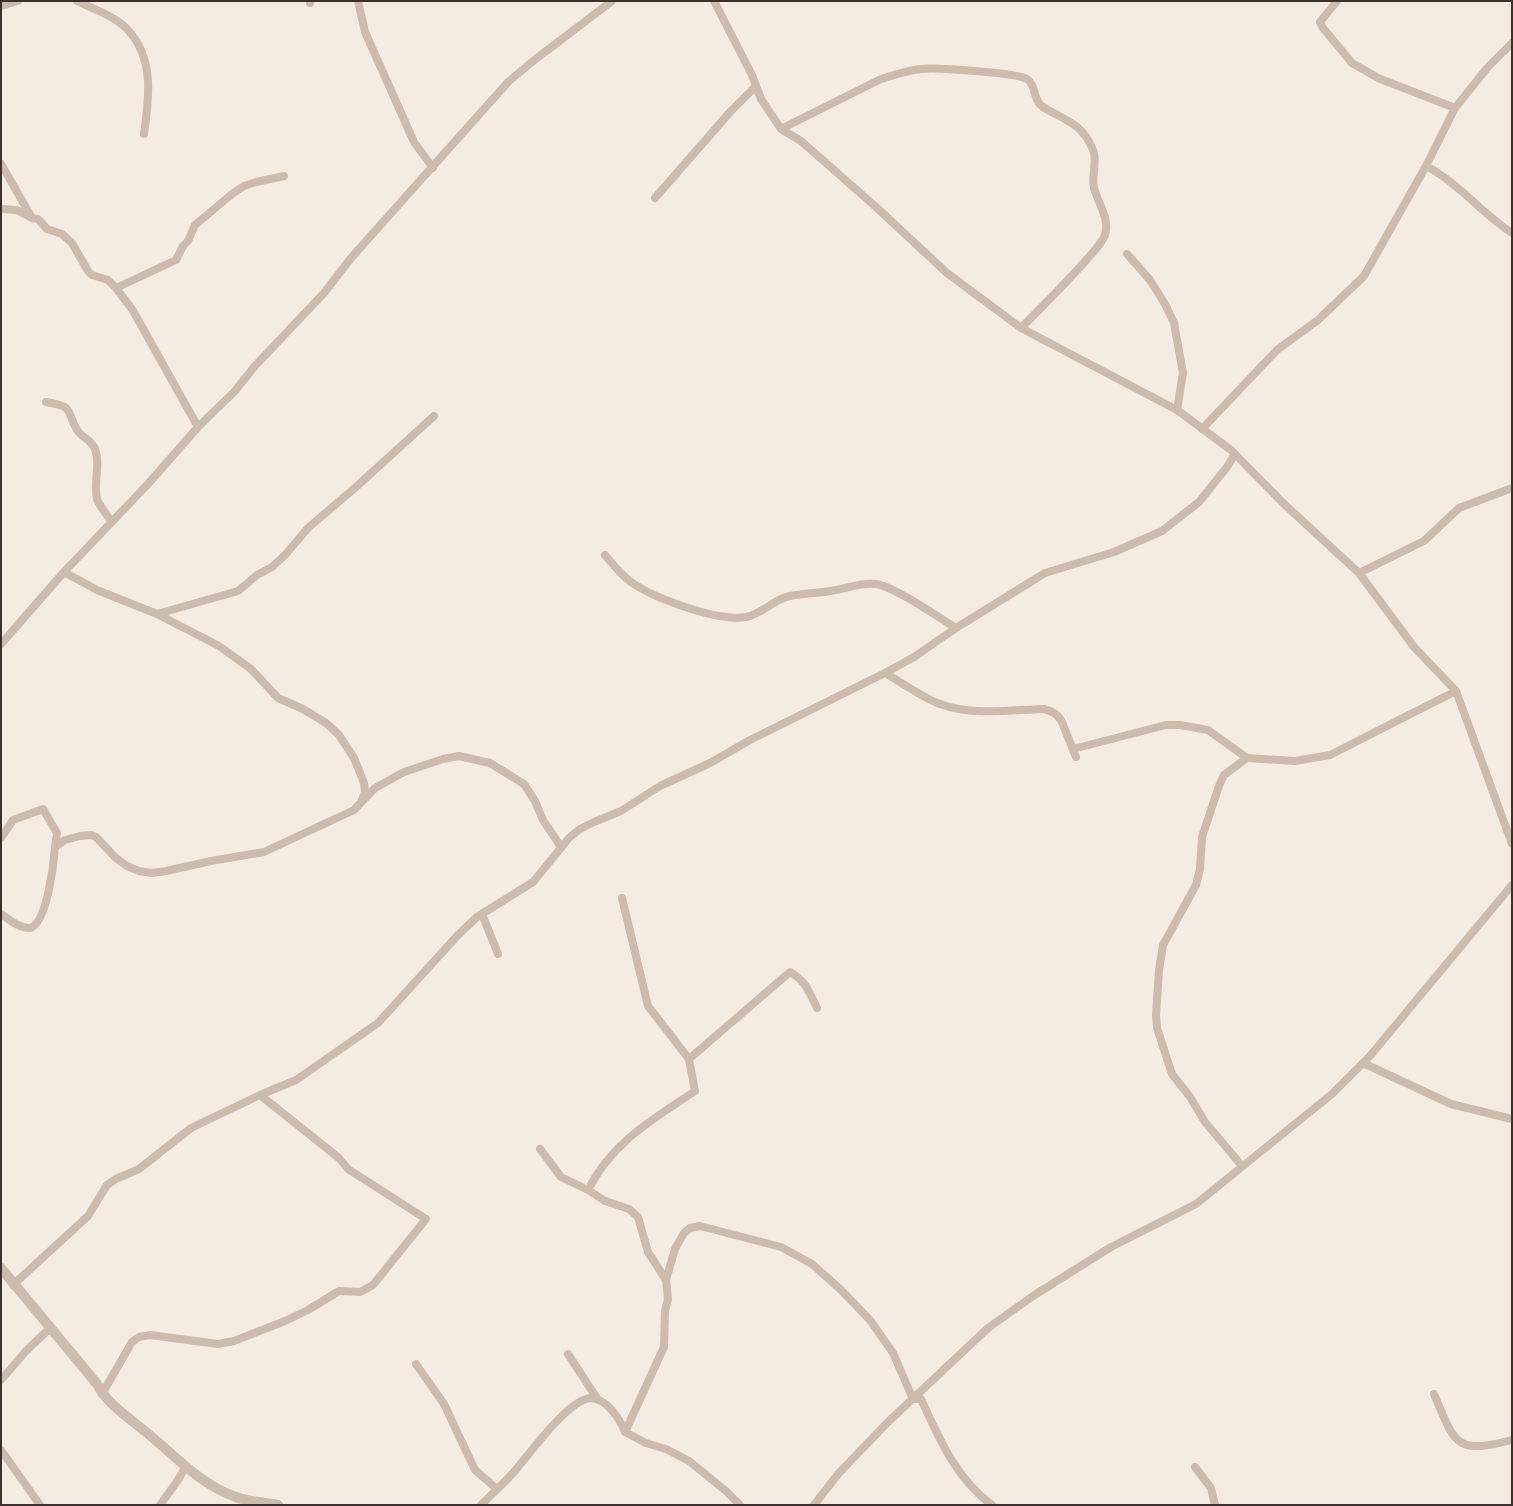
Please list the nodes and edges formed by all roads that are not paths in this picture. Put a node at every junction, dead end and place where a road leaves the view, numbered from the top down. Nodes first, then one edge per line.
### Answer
1 (18, 1) edge
2 (76, 1) edge
3 (358, 1) edge
4 (612, 1) edge
5 (714, 1) edge
6 (1337, 1) edge
7 (1, 6) edge
8 (1512, 43) edge
9 (756, 86) junction
10 (1455, 108) junction
11 (781, 130) junction
12 (144, 134) dead end
13 (1, 164) edge
14 (1426, 166) junction
15 (433, 168) junction
16 (284, 176) dead end
17 (655, 198) dead end
18 (25, 204) junction
19 (1, 209) edge
20 (17, 210) junction
21 (32, 218) junction
22 (1512, 233) edge
23 (1127, 254) dead end
24 (116, 288) junction
25 (1021, 328) junction
26 (46, 402) dead end
27 (1177, 410) junction
28 (434, 416) dead end
29 (198, 427) junction
30 (1202, 429) junction
31 (1234, 454) junction
32 (1512, 488) edge
33 (112, 522) junction
34 (605, 556) dead end
35 (64, 572) junction
36 (1359, 573) junction
37 (156, 614) junction
38 (956, 628) junction
39 (1, 644) edge
40 (885, 673) junction
41 (1456, 691) junction
42 (1247, 758) junction
43 (375, 788) junction
44 (365, 792) junction
45 (362, 802) junction
46 (1, 838) edge
47 (1512, 844) edge
48 (55, 847) junction
49 (561, 847) junction
50 (1512, 886) edge
51 (622, 898) dead end
52 (1, 914) edge
53 (482, 914) junction
54 (498, 954) dead end
55 (817, 1008) dead end
56 (689, 1059) junction
57 (1363, 1063) junction
58 (260, 1095) junction
59 (1512, 1119) edge
60 (540, 1150) dead end
61 (1242, 1166) junction
62 (588, 1190) junction
63 (1, 1268) edge
64 (666, 1280) junction
65 (13, 1285) junction
66 (50, 1328) junction
67 (568, 1354) dead end
68 (416, 1364) dead end
69 (1, 1380) edge
70 (102, 1394) junction
71 (1434, 1394) dead end
72 (913, 1399) junction
73 (598, 1400) junction
74 (625, 1432) junction
75 (1512, 1440) edge
76 (1, 1450) edge
77 (186, 1466) junction
78 (1195, 1467) dead end
79 (497, 1490) junction
80 (40, 1505) edge
81 (160, 1505) edge
82 (278, 1505) edge
83 (481, 1505) edge
84 (740, 1505) edge
85 (814, 1505) edge
86 (992, 1505) edge
87 (1215, 1505) edge

1 - 7 street
2 - 12 street
3 - 15 street
4 - 15 street
5 - 9 street
6 - 10 street
8 - 10 street
9 - 11 street
9 - 17 street
10 - 14 street
11 - 25 street
11 - 25 street
13 - 18 street
14 - 22 street
14 - 30 street
15 - 29 street
16 - 24 street
18 - 20 street
18 - 21 street
19 - 20 street
20 - 21 street
21 - 24 street
23 - 27 street
24 - 29 street
25 - 27 street
26 - 33 street
27 - 30 street
28 - 37 street
29 - 33 street
30 - 31 street
31 - 36 street
31 - 38 street
32 - 36 street
33 - 35 street
34 - 38 street
35 - 37 street
35 - 39 street
36 - 41 street
37 - 44 street
38 - 40 street
40 - 42 street
40 - 49 street
41 - 42 street
41 - 47 street
42 - 61 street
43 - 44 street
43 - 45 street
43 - 49 street
44 - 45 street
45 - 48 street
46 - 48 street
48 - 52 street
49 - 53 street
50 - 57 street
51 - 56 street
53 - 54 street
53 - 58 street
55 - 56 street
56 - 62 street
57 - 59 street
57 - 61 street
58 - 65 street
58 - 70 street
60 - 62 street
61 - 72 street
62 - 64 street
63 - 65 street
64 - 72 street
64 - 74 street
65 - 66 street
66 - 69 street
66 - 70 street
67 - 73 street
68 - 79 street
70 - 77 street
71 - 75 street
72 - 85 street
72 - 86 street
73 - 74 street
73 - 79 street
74 - 84 street
76 - 80 street
77 - 81 street
77 - 82 street
78 - 87 street
79 - 83 street

